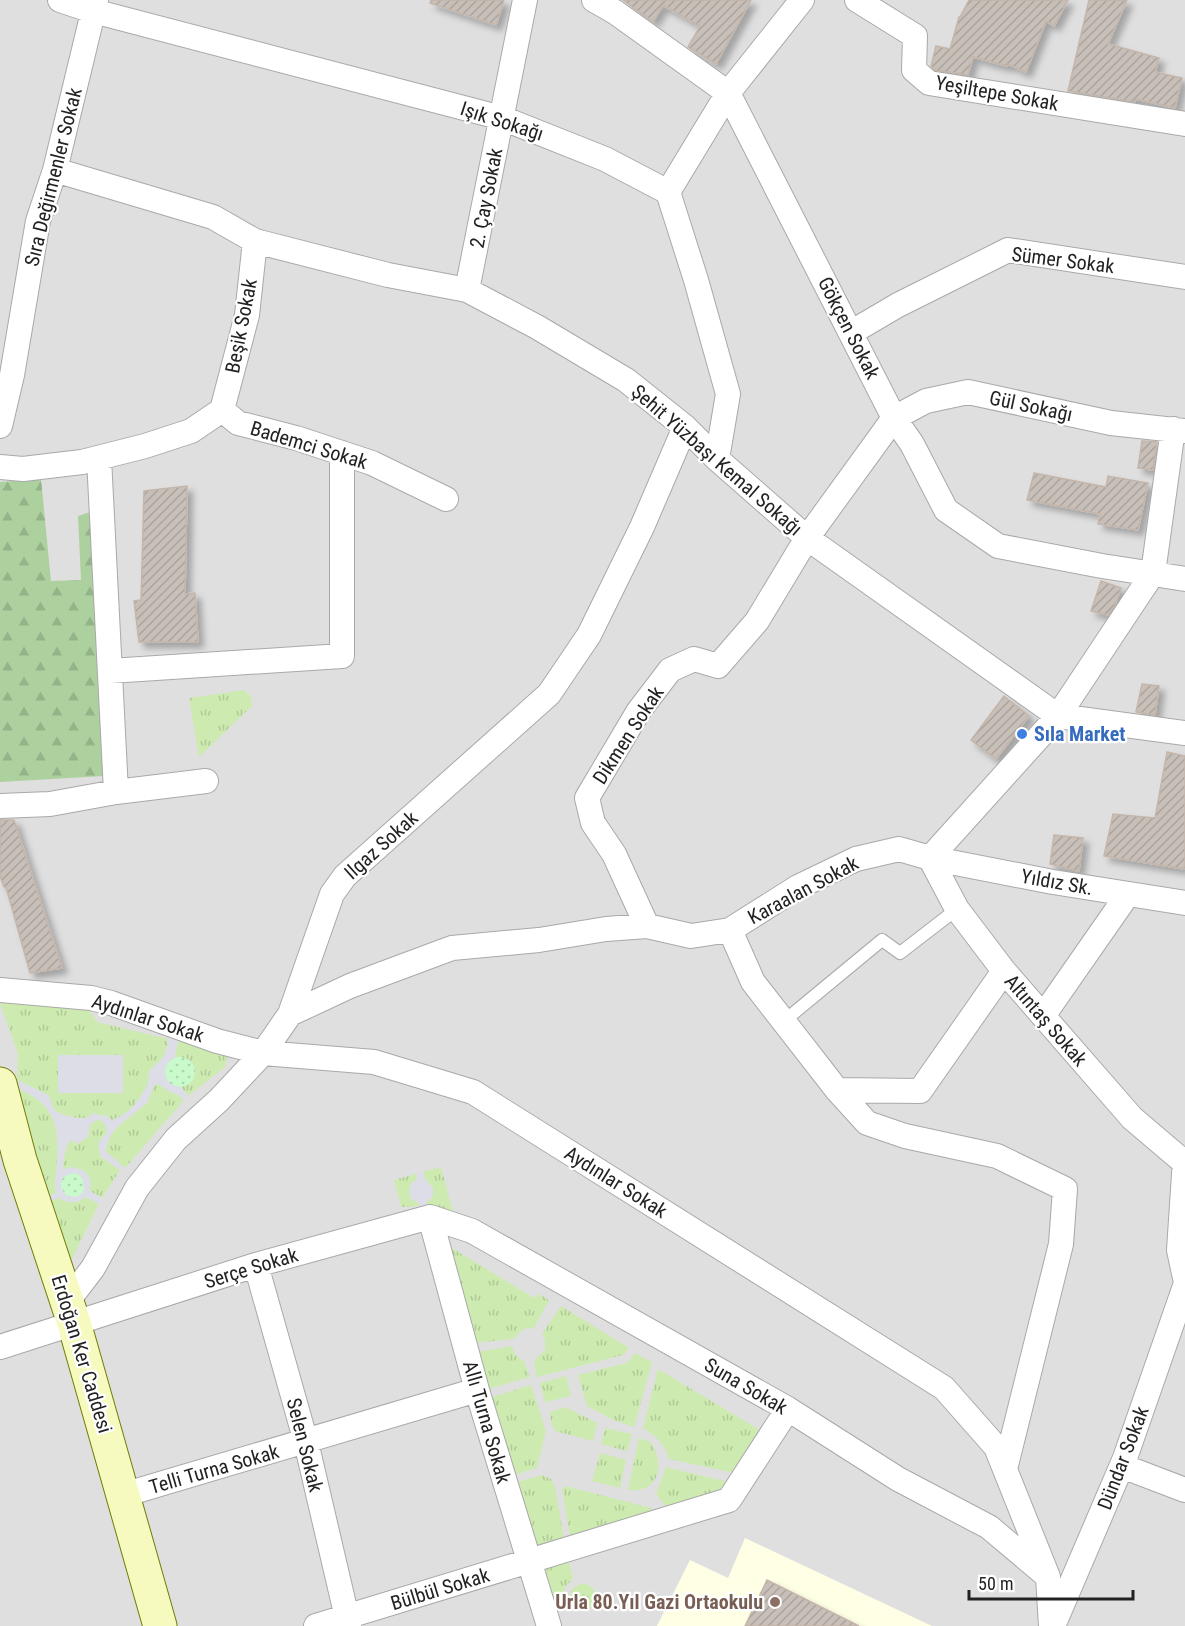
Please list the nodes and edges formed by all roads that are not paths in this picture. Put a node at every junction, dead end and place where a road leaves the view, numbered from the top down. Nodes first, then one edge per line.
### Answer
1 (60, 0) edge
2 (525, 0) edge
3 (594, 0) edge
4 (802, 0) edge
5 (857, 0) edge
6 (94, 5) edge
7 (728, 93) junction
8 (502, 118) junction
9 (1185, 124) edge
10 (55, 170) junction
11 (668, 192) junction
12 (255, 241) junction
13 (1185, 277) edge
14 (467, 290) junction
15 (852, 332) junction
16 (222, 410) junction
17 (894, 418) junction
18 (0, 426) edge
19 (685, 427) junction
20 (1179, 430) edge
21 (342, 453) junction
22 (99, 458) junction
23 (717, 459) junction
24 (0, 467) edge
25 (446, 499) dead end
26 (807, 538) junction
27 (1153, 573) junction
28 (1185, 579) edge
29 (110, 671) junction
30 (1058, 716) junction
31 (1185, 733) edge
32 (206, 781) dead end
33 (116, 792) junction
34 (0, 806) edge
35 (930, 858) junction
36 (1128, 894) junction
37 (1185, 903) edge
38 (957, 909) junction
39 (647, 926) junction
40 (730, 930) junction
41 (1004, 971) junction
42 (0, 990) edge
43 (290, 1014) junction
44 (1043, 1016) junction
45 (784, 1021) junction
46 (263, 1053) junction
47 (0, 1084) edge
48 (837, 1090) junction
49 (10, 1162) edge
50 (1185, 1162) edge
51 (430, 1217) junction
52 (1182, 1253) edge
53 (256, 1265) junction
54 (1185, 1278) edge
55 (1185, 1286) edge
56 (71, 1313) junction
57 (4, 1348) edge
58 (477, 1390) junction
59 (788, 1409) junction
60 (306, 1442) junction
61 (1122, 1466) junction
62 (1005, 1469) junction
63 (1185, 1490) edge
64 (123, 1496) junction
65 (529, 1562) junction
66 (1048, 1577) junction
67 (348, 1622) edge
68 (160, 1626) edge
69 (316, 1626) edge
70 (549, 1626) edge
71 (1052, 1626) edge

1 - 6 street, Işık Sokağı
2 - 8 street, 2. Çay Sokak
3 - 7 street, Gökçen Sokak
4 - 7 street
5 - 9 street, Yeşiltepe Sokak
6 - 8 street, Işık Sokağı
6 - 10 street, Sıra Değirmenler Sokak
7 - 11 street
7 - 15 street, Gökçen Sokak
8 - 11 street, Işık Sokağı
8 - 14 street, 2. Çay Sokak
10 - 12 street, Şehit Yüzbaşı Kemal Sokağı
10 - 18 street, Sıra Değirmenler Sokak
11 - 23 street
12 - 14 street, Şehit Yüzbaşı Kemal Sokağı
12 - 16 street, Beşik Sokak
13 - 15 street, Sümer Sokak
14 - 19 street, Şehit Yüzbaşı Kemal Sokağı
15 - 17 street, Gökçen Sokak
16 - 21 street, Bademci Sokak
16 - 22 street
17 - 20 street, Gül Sokağı
17 - 26 street, Dikmen Sokak
17 - 27 street, Gökçen Sokak
19 - 23 street, Şehit Yüzbaşı Kemal Sokağı
19 - 43 street, Ilgaz Sokak
20 - 27 street
21 - 25 street, Bademci Sokak
21 - 29 street
22 - 24 street
22 - 29 street
23 - 26 street, Şehit Yüzbaşı Kemal Sokağı
26 - 30 street, Şehit Yüzbaşı Kemal Sokağı
26 - 39 street, Dikmen Sokak
27 - 28 street, Gökçen Sokak
27 - 30 street
29 - 33 street
30 - 31 street, Şehit Yüzbaşı Kemal Sokağı
30 - 35 street
32 - 33 street
33 - 34 street
35 - 36 street, Yıldız Sk.
35 - 38 street, Altıntaş Sokak
35 - 40 street, Karaalan Sokak
36 - 37 street, Yıldız Sk.
36 - 44 street
38 - 41 street, Altıntaş Sokak
38 - 45 lane
39 - 40 street, Karaalan Sokak
39 - 43 street, Karaalan Sokak
40 - 45 street
41 - 44 street, Altıntaş Sokak
41 - 48 street
42 - 46 street, Aydınlar Sokak
43 - 46 street, Ilgaz Sokak
44 - 50 street, Altıntaş Sokak
45 - 48 street
46 - 56 street, Ilgaz Sokak
46 - 62 street, Aydınlar Sokak
47 - 49 main road, Erdoğan Ker Caddesi
48 - 62 street
49 - 56 main road, Erdoğan Ker Caddesi
50 - 52 street
51 - 53 street, Serçe Sokak
51 - 58 street, Allı Turna Sokak
51 - 59 street, Suna Sokak
52 - 54 street
53 - 56 street, Serçe Sokak
53 - 60 street, Selen Sokak
55 - 61 street, Dündar Sokak
56 - 57 street, Serçe Sokak
56 - 64 main road, Erdoğan Ker Caddesi
58 - 60 street, Telli Turna Sokak
58 - 65 street, Allı Turna Sokak
59 - 65 street, Bülbül Sokak
59 - 66 street, Suna Sokak
60 - 64 street, Telli Turna Sokak
60 - 67 street, Selen Sokak
61 - 63 street
61 - 71 street, Dündar Sokak
62 - 66 street, Aydınlar Sokak
64 - 68 main road, Erdoğan Ker Caddesi
65 - 67 street, Bülbül Sokak
65 - 70 street, Allı Turna Sokak
66 - 71 street, Aydınlar Sokak
67 - 69 street, Bülbül Sokak

